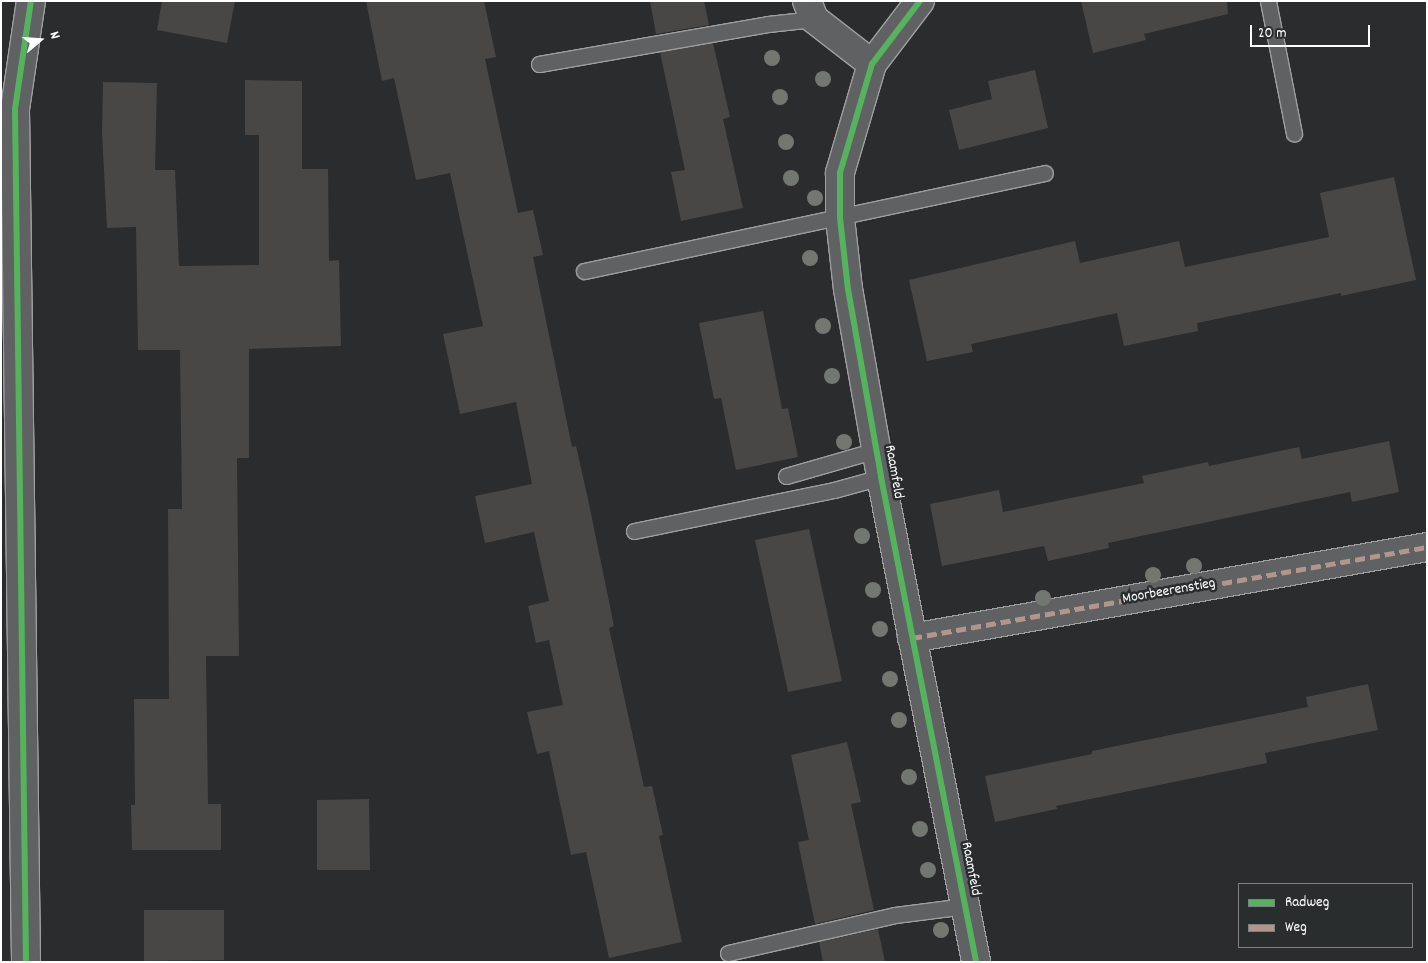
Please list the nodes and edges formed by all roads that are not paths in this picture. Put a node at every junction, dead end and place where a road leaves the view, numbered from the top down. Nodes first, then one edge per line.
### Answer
1 (31, 1) edge
2 (920, 1) edge
3 (1268, 1) edge
4 (810, 10) edge
5 (539, 64) dead end
6 (872, 64) junction
7 (1294, 133) dead end
8 (1045, 172) dead end
9 (840, 218) junction
10 (584, 271) dead end
11 (876, 450) junction
12 (786, 476) dead end
13 (880, 477) junction
14 (634, 531) dead end
15 (1427, 547) edge
16 (912, 638) junction
17 (965, 906) junction
18 (728, 953) dead end
19 (26, 962) edge
20 (976, 962) edge

1 - 19 street
2 - 6 street, Raamfeld
3 - 7 lane
4 - 5 lane
4 - 6 street
6 - 9 street, Raamfeld
8 - 9 lane
9 - 10 lane
9 - 11 street, Raamfeld
11 - 12 lane
11 - 13 street, Raamfeld
13 - 14 lane
13 - 16 street, Raamfeld
15 - 16 street, Moorbeerenstieg
16 - 17 street, Raamfeld
17 - 18 lane
17 - 20 street, Raamfeld

